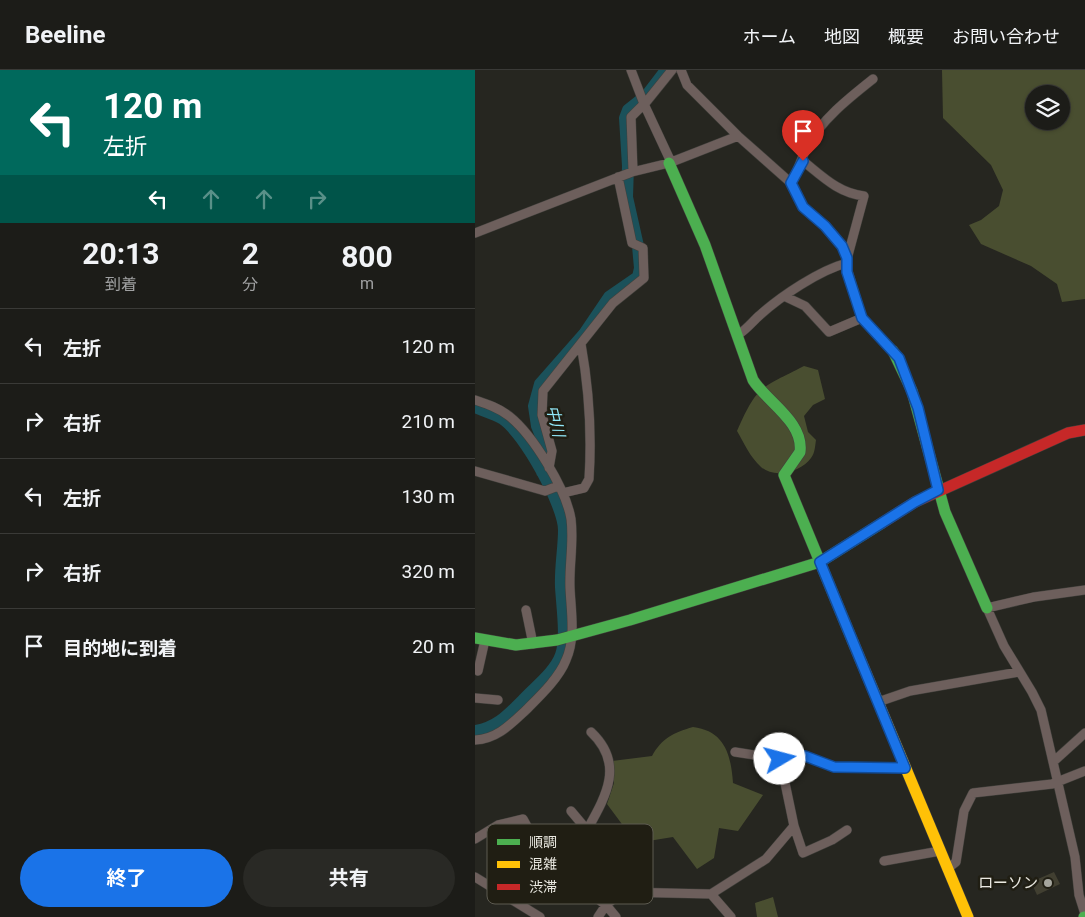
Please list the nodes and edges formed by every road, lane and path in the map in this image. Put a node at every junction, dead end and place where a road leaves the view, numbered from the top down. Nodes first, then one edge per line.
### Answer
1 (631, 70) edge
2 (671, 70) edge
3 (681, 70) edge
4 (873, 79) dead end
5 (644, 104) junction
6 (737, 136) junction
7 (803, 161) junction
8 (670, 163) junction
9 (627, 174) junction
10 (791, 183) junction
11 (475, 232) edge
12 (847, 261) junction
13 (786, 297) junction
14 (862, 318) junction
15 (739, 334) junction
16 (581, 344) junction
17 (893, 350) joint
18 (475, 400) edge
19 (1085, 430) edge
20 (550, 470) junction
21 (475, 471) edge
22 (554, 488) junction
23 (938, 490) junction
24 (567, 492) junction
25 (571, 524) junction
26 (820, 562) junction
27 (1085, 590) edge
28 (987, 608) junction
29 (526, 610) dead end
30 (566, 637) junction
31 (480, 639) edge
32 (533, 644) junction
33 (478, 671) dead end
34 (1019, 672) junction
35 (475, 698) edge
36 (498, 700) dead end
37 (878, 702) junction
38 (591, 732) dead end
39 (1085, 733) edge
40 (478, 740) edge
41 (475, 748) edge
42 (735, 752) dead end
43 (780, 759) junction
44 (1053, 762) junction
45 (905, 768) junction
46 (1085, 771) edge
47 (1059, 782) junction
48 (571, 811) dead end
49 (501, 824) edge
50 (526, 824) edge
51 (582, 824) edge
52 (590, 824) edge
53 (794, 826) junction
54 (847, 830) dead end
55 (487, 831) edge
56 (475, 839) edge
57 (940, 851) junction
58 (884, 861) dead end
59 (947, 869) junction
60 (475, 877) edge
61 (487, 884) edge
62 (653, 893) edge
63 (711, 894) junction
64 (519, 904) edge
65 (606, 905) joint
66 (1085, 916) edge
67 (540, 917) edge
68 (598, 917) edge
69 (616, 917) edge
70 (731, 917) edge
71 (968, 917) edge

1 - 5 street
2 - 5 street
3 - 6 street
4 - 7 street
5 - 8 street
5 - 9 street
6 - 8 street
6 - 10 street
7 - 10 street
7 - 12 street
8 - 9 street
8 - 15 street
9 - 11 street
9 - 16 street
10 - 12 street
12 - 13 street
12 - 14 street
13 - 14 street
13 - 15 street
14 - 17 street
15 - 26 street
16 - 20 street
16 - 24 street
17 - 23 street
18 - 20 street
19 - 23 street
20 - 22 street
20 - 24 street
21 - 22 street
22 - 25 street
23 - 26 street
23 - 28 street
24 - 25 street
25 - 30 street
26 - 30 street
26 - 37 street
27 - 28 street
28 - 34 street
29 - 32 street
30 - 32 street
30 - 40 street
31 - 32 street
31 - 33 street
34 - 37 street
34 - 44 street
35 - 36 street
37 - 45 street
38 - 52 street
39 - 44 street
40 - 41 street
42 - 43 street
43 - 45 street
43 - 53 street
44 - 47 street
45 - 57 street
46 - 47 street
47 - 59 street
47 - 66 street
48 - 51 street
49 - 50 street
53 - 54 street
53 - 63 street
55 - 56 street
57 - 58 street
57 - 59 street
59 - 71 street
60 - 61 street
62 - 63 street
63 - 70 street
64 - 67 street
65 - 68 street
65 - 69 street

